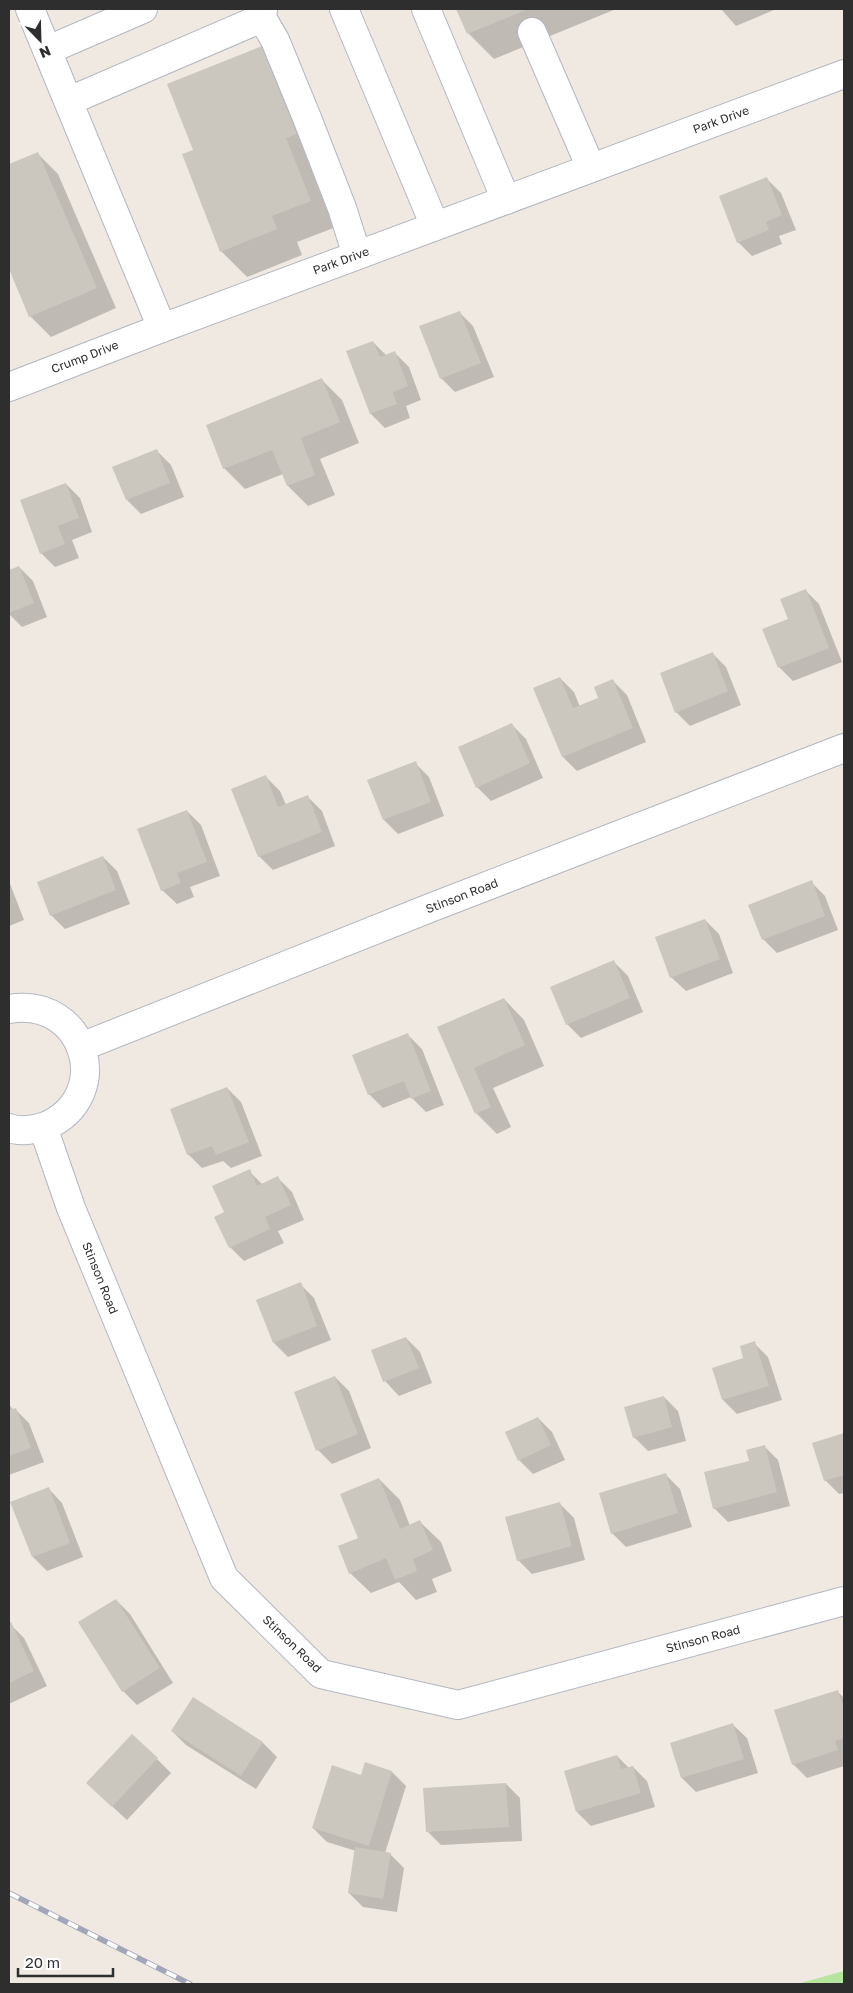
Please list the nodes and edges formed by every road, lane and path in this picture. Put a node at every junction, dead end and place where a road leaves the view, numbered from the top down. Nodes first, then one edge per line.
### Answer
1 (30, 9) edge
2 (143, 9) edge
3 (344, 9) edge
4 (426, 9) edge
5 (263, 13) edge
6 (532, 32) dead end
7 (48, 50) junction
8 (844, 74) edge
9 (68, 101) junction
10 (592, 168) junction
11 (506, 200) junction
12 (435, 226) junction
13 (357, 255) junction
14 (162, 328) junction
15 (9, 387) edge
16 (844, 748) edge
17 (9, 1009) edge
18 (81, 1047) junction
19 (43, 1127) junction
20 (9, 1128) edge
21 (844, 1601) edge

1 - 7 street
2 - 7 street
3 - 12 street
4 - 11 street
5 - 9 street
5 - 13 street
6 - 10 street
7 - 9 street
8 - 10 street, Park Drive
9 - 14 street
10 - 11 street, Park Drive
11 - 12 street, Park Drive
12 - 13 street, Park Drive
13 - 14 street, Park Drive
14 - 15 street, Crump Drive
16 - 18 street, Stinson Road
17 - 18 street
18 - 19 street
19 - 20 street
19 - 21 street, Stinson Road

